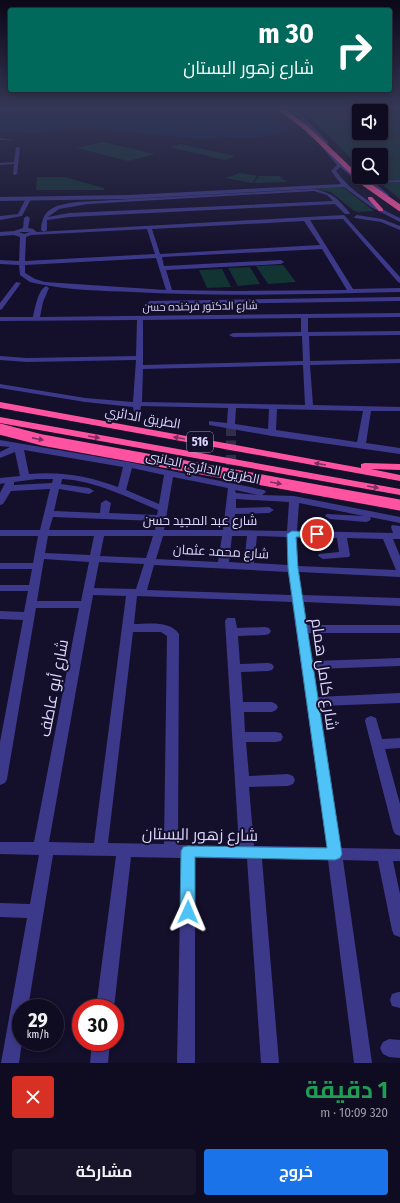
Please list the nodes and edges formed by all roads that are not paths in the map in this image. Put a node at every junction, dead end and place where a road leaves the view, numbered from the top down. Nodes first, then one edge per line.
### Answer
1 (16, 158) edge
2 (333, 158) edge
3 (333, 158) edge
4 (335, 158) edge
5 (344, 158) edge
6 (345, 158) edge
7 (15, 163) junction
8 (0, 164) edge
9 (340, 165) junction
10 (352, 165) edge
11 (352, 165) edge
12 (15, 174) dead end
13 (388, 180) edge
14 (400, 181) edge
15 (374, 184) edge
16 (346, 185) junction
17 (198, 198) junction
18 (0, 199) edge
19 (28, 199) junction
20 (338, 202) junction
21 (400, 204) edge
22 (23, 209) junction
23 (400, 209) edge
24 (203, 210) junction
25 (381, 210) junction
26 (51, 211) junction
27 (0, 212) edge
28 (69, 215) junction
29 (344, 215) junction
30 (357, 216) junction
31 (392, 216) junction
32 (0, 218) edge
33 (27, 218) dead end
34 (44, 218) junction
35 (306, 219) junction
36 (400, 220) edge
37 (210, 222) junction
38 (149, 227) junction
39 (400, 228) edge
40 (44, 230) junction
41 (28, 232) junction
42 (0, 234) edge
43 (322, 245) junction
44 (158, 254) junction
45 (22, 261) junction
46 (0, 262) edge
47 (281, 262) dead end
48 (162, 268) junction
49 (400, 281) edge
50 (18, 283) dead end
51 (46, 288) dead end
52 (400, 290) edge
53 (351, 291) junction
54 (170, 292) junction
55 (400, 299) edge
56 (205, 302) junction
57 (150, 303) dead end
58 (400, 305) edge
59 (0, 308) edge
60 (400, 315) edge
61 (304, 316) junction
62 (140, 318) junction
63 (0, 319) edge
64 (36, 319) junction
65 (400, 333) edge
66 (305, 334) junction
67 (233, 335) dead end
68 (0, 358) edge
69 (140, 358) junction
70 (400, 360) edge
71 (306, 362) junction
72 (140, 368) junction
73 (0, 382) edge
74 (0, 386) edge
75 (25, 391) junction
76 (0, 405) edge
77 (138, 406) junction
78 (232, 407) junction
79 (273, 408) junction
80 (309, 408) junction
81 (367, 409) junction
82 (400, 409) edge
83 (0, 420) edge
84 (212, 423) dead end
85 (231, 426) junction
86 (0, 429) edge
87 (272, 432) junction
88 (0, 443) edge
89 (361, 446) junction
90 (19, 447) junction
91 (400, 451) edge
92 (0, 455) edge
93 (128, 465) junction
94 (400, 467) edge
95 (348, 469) junction
96 (169, 473) junction
97 (58, 476) junction
98 (25, 478) junction
99 (400, 478) edge
100 (0, 481) edge
101 (9, 484) junction
102 (56, 486) junction
103 (90, 491) dead end
104 (121, 491) junction
105 (231, 491) junction
106 (400, 492) edge
107 (294, 499) junction
108 (0, 502) edge
109 (106, 503) dead end
110 (400, 505) edge
111 (269, 510) dead end
112 (231, 511) junction
113 (49, 514) junction
114 (162, 514) junction
115 (104, 516) junction
116 (330, 516) dead end
117 (386, 517) junction
118 (1, 530) edge
119 (399, 530) edge
120 (44, 532) junction
121 (159, 533) junction
122 (228, 533) junction
123 (252, 533) junction
124 (99, 534) junction
125 (292, 534) junction
126 (342, 535) junction
127 (387, 536) junction
128 (323, 556) dead end
129 (94, 558) junction
130 (39, 561) junction
131 (149, 561) junction
132 (223, 564) junction
133 (0, 566) edge
134 (249, 566) junction
135 (293, 568) junction
136 (400, 568) edge
137 (400, 574) edge
138 (0, 588) edge
139 (34, 588) junction
140 (89, 591) junction
141 (136, 592) junction
142 (297, 599) junction
143 (400, 602) edge
144 (86, 605) junction
145 (30, 610) junction
146 (0, 615) edge
147 (128, 628) junction
148 (302, 629) junction
149 (400, 629) edge
150 (264, 631) dead end
151 (400, 662) edge
152 (306, 666) junction
153 (268, 667) dead end
154 (235, 668) junction
155 (400, 698) edge
156 (312, 702) junction
157 (237, 707) junction
158 (272, 707) dead end
159 (371, 721) dead end
160 (239, 737) junction
161 (276, 737) dead end
162 (400, 743) edge
163 (377, 744) junction
164 (2, 752) edge
165 (0, 779) edge
166 (288, 780) dead end
167 (243, 782) junction
168 (395, 794) edge
169 (400, 830) edge
170 (0, 848) edge
171 (44, 849) junction
172 (100, 850) junction
173 (124, 850) junction
174 (172, 851) junction
175 (188, 851) junction
176 (250, 852) junction
177 (335, 854) junction
178 (384, 855) junction
179 (400, 855) edge
180 (0, 910) edge
181 (36, 911) junction
182 (400, 930) edge
183 (106, 999) edge
184 (100, 1051) edge
185 (10, 1063) edge
186 (99, 1063) edge
187 (186, 1063) edge
188 (270, 1063) edge
189 (363, 1063) edge

1 - 7 street
2 - 25 highway
3 - 9 street
4 - 23 highway, bridge
5 - 10 street
6 - 11 highway
7 - 8 street
7 - 12 street
9 - 16 street
9 - 23 street
13 - 14 street
15 - 21 highway
16 - 19 street
16 - 25 street
17 - 20 street
17 - 24 street
17 - 26 street
18 - 19 street
19 - 22 street
20 - 24 street
20 - 29 street
22 - 27 street
22 - 32 street
24 - 28 street
24 - 37 street
25 - 30 street
25 - 31 street
26 - 28 street
26 - 34 street
28 - 34 street
29 - 30 street
29 - 35 street
29 - 37 street
29 - 49 street
30 - 31 street
30 - 39 street
31 - 36 street
33 - 41 street
34 - 40 street
35 - 37 street
35 - 43 street
37 - 38 street
37 - 40 street
38 - 41 street
38 - 44 street
40 - 41 street
41 - 42 street
41 - 45 street
43 - 44 street
43 - 53 street
44 - 45 street
44 - 48 street
45 - 46 street
45 - 54 street
47 - 48 street
48 - 54 street
50 - 59 street
51 - 64 street
52 - 53 street
53 - 54 street
55 - 56 street
56 - 57 street
56 - 58 street
60 - 61 street, شارع الدكتور فرخنده حسن
61 - 62 street, شارع الدكتور فرخنده حسن
61 - 66 street
62 - 64 street, شارع الدكتور فرخنده حسن
62 - 69 street
63 - 64 street, شارع الدكتور فرخنده حسن
65 - 66 street
66 - 67 street
66 - 71 street
68 - 69 street
69 - 72 street
70 - 71 street
71 - 72 street
71 - 80 street
72 - 77 street
73 - 75 street
74 - 75 street
75 - 77 street
95 -> 76 highway, الطريق الدائري / 516
77 - 78 street
78 - 79 street
78 - 85 street
79 - 80 street
79 - 87 street
80 - 81 street
81 - 82 street
81 - 89 street
83 -> 106 highway, 516
84 - 85 street
85 - 87 street
86 -> 110 highway, bridge
87 - 89 street
88 - 90 street, الطريق الدائري الجانبى
89 - 91 street
90 - 92 street
90 - 93 street, الطريق الدائري الجانبى
90 - 98 street
93 - 96 street, الطريق الدائري الجانبى
93 - 104 street
94 - 95 highway
95 - 99 highway, الطريق الدائري / 516
96 - 105 street, الطريق الدائري الجانبى
96 - 114 street
97 - 98 street
97 - 102 street
97 - 104 street
98 - 101 street
100 - 101 street
101 - 102 street
101 - 108 street
102 - 103 street
102 - 113 street
104 - 114 street
105 - 107 street, الطريق الدائري الجانبى
105 - 112 street
107 - 117 street
107 - 125 street, شارع كامل همام
109 - 115 street
111 - 112 street
112 - 122 street
113 - 115 street
113 - 120 street
114 - 115 street
114 - 121 street
116 - 117 street
117 - 119 street
118 - 120 street, شارع عبد المجيد حسن
119 - 127 street, شارع عبد المجيد حسن
120 - 124 street, شارع عبد المجيد حسن
120 - 130 street
121 - 122 street, شارع عبد المجيد حسن
121 - 124 street, شارع عبد المجيد حسن
121 - 131 street
122 - 123 street, شارع عبد المجيد حسن
122 - 132 street
123 - 125 street, شارع عبد المجيد حسن
123 - 134 street
124 - 129 street, شارع أبو عاطف
125 - 126 street, شارع عبد المجيد حسن
125 - 135 street, شارع كامل همام
126 - 127 street, شارع عبد المجيد حسن
126 - 128 street
127 - 136 street
129 - 130 street, شارع محمد عثمان
129 - 131 street, شارع محمد عثمان
129 - 140 street, شارع أبو عاطف
130 - 133 street, شارع محمد عثمان
130 - 139 street
131 - 132 street, شارع محمد عثمان
131 - 141 street
132 - 134 street, شارع محمد عثمان
134 - 135 street, شارع محمد عثمان
135 - 137 street, شارع محمد عثمان
135 - 142 street, شارع كامل همام
138 - 139 street
139 - 145 street
140 - 141 street
140 - 144 street, شارع أبو عاطف
141 - 142 street
141 - 147 street
142 - 143 street
142 - 148 street, شارع كامل همام
144 - 145 street
144 - 171 street, شارع أبو عاطف
145 - 146 street
145 - 164 street
147 - 172 street
147 - 174 street
148 - 149 street
148 - 152 street, شارع كامل همام
150 - 154 street
151 - 152 street
152 - 156 street, شارع كامل همام
153 - 154 street
154 - 157 street
155 - 156 street
156 - 177 street, شارع كامل همام
157 - 158 street
157 - 160 street
159 - 163 street
160 - 161 street
160 - 167 street
162 - 163 street
163 - 168 street
164 - 165 street
166 - 167 street
167 - 176 street
168 - 169 street
170 - 171 street, شارع زهور البستان
171 - 172 street, شارع زهور البستان
171 - 181 street, شارع أبو عاطف
172 - 173 street, شارع زهور البستان
173 - 174 street, شارع زهور البستان
173 - 183 street
174 - 175 street, شارع زهور البستان
175 - 176 street, شارع زهور البستان
175 - 187 street
176 - 177 street, شارع زهور البستان
176 - 188 street
177 - 178 street, شارع زهور البستان
177 - 189 street, شارع كامل همام
178 - 179 street, شارع زهور البستان
178 - 182 street
180 - 181 street
181 - 185 street, شارع أبو عاطف
184 - 186 street

